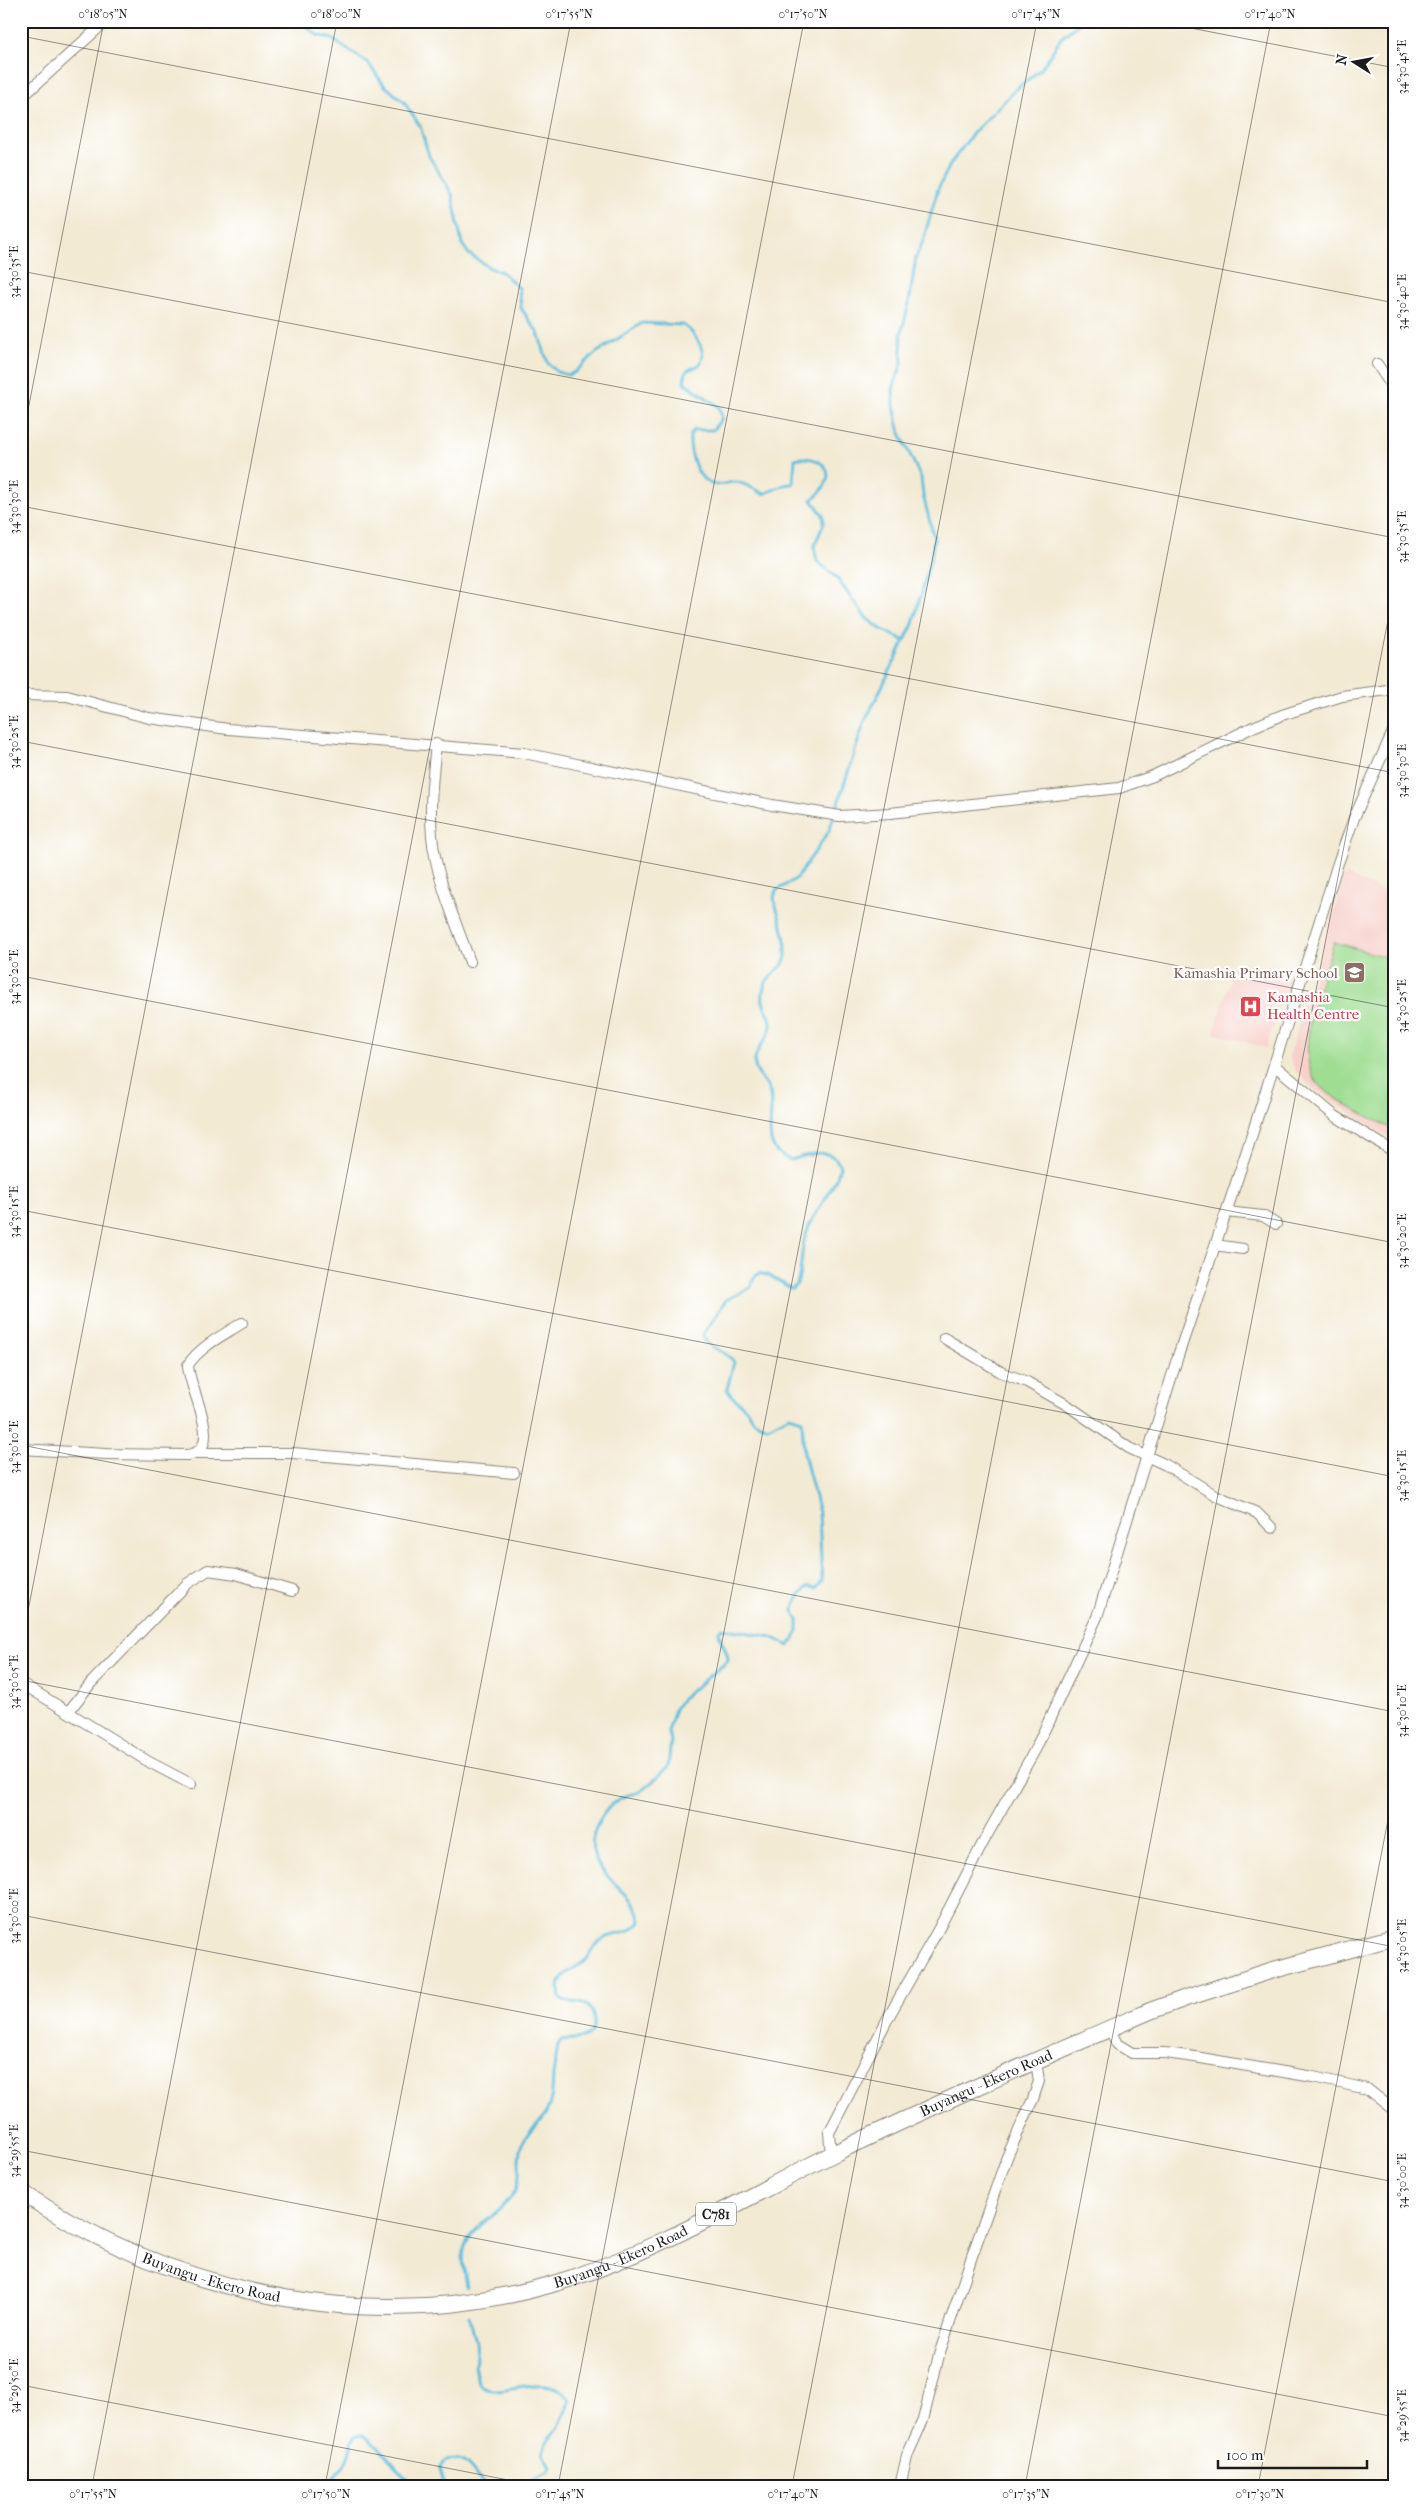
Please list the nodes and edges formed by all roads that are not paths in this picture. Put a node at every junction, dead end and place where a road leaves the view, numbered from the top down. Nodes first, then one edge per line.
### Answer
1 (106, 21) edge
2 (21, 98) edge
3 (1377, 364) dead end
4 (1395, 391) edge
5 (1395, 689) edge
6 (21, 695) edge
7 (1395, 727) edge
8 (436, 744) junction
9 (470, 962) dead end
10 (1274, 1066) junction
11 (1395, 1152) edge
12 (1226, 1212) junction
13 (1276, 1224) dead end
14 (1215, 1246) junction
15 (1243, 1249) dead end
16 (242, 1323) dead end
17 (944, 1338) dead end
18 (21, 1449) edge
19 (197, 1453) junction
20 (1147, 1457) junction
21 (514, 1472) dead end
22 (1272, 1528) dead end
23 (292, 1591) dead end
24 (21, 1683) edge
25 (69, 1711) junction
26 (191, 1784) dead end
27 (1395, 1937) edge
28 (1110, 2029) junction
29 (1036, 2061) junction
30 (1395, 2111) edge
31 (831, 2155) junction
32 (21, 2192) edge
33 (900, 2486) edge

1 - 2 street
3 - 4 street
5 - 8 street
6 - 8 street
7 - 10 street
8 - 9 street
10 - 11 street
10 - 12 street
12 - 13 street
12 - 14 street
14 - 15 street
14 - 20 street
16 - 19 street
17 - 20 street
18 - 19 street
19 - 21 street
20 - 22 street
20 - 31 street
23 - 25 street
24 - 25 street
25 - 26 street
27 - 28 main road, Buyangu - Ekero Road / C781
28 - 29 main road, Buyangu - Ekero Road / C781
28 - 30 street
29 - 31 main road, Buyangu - Ekero Road / C781
29 - 33 street
31 - 32 main road, Buyangu - Ekero Road / C781

